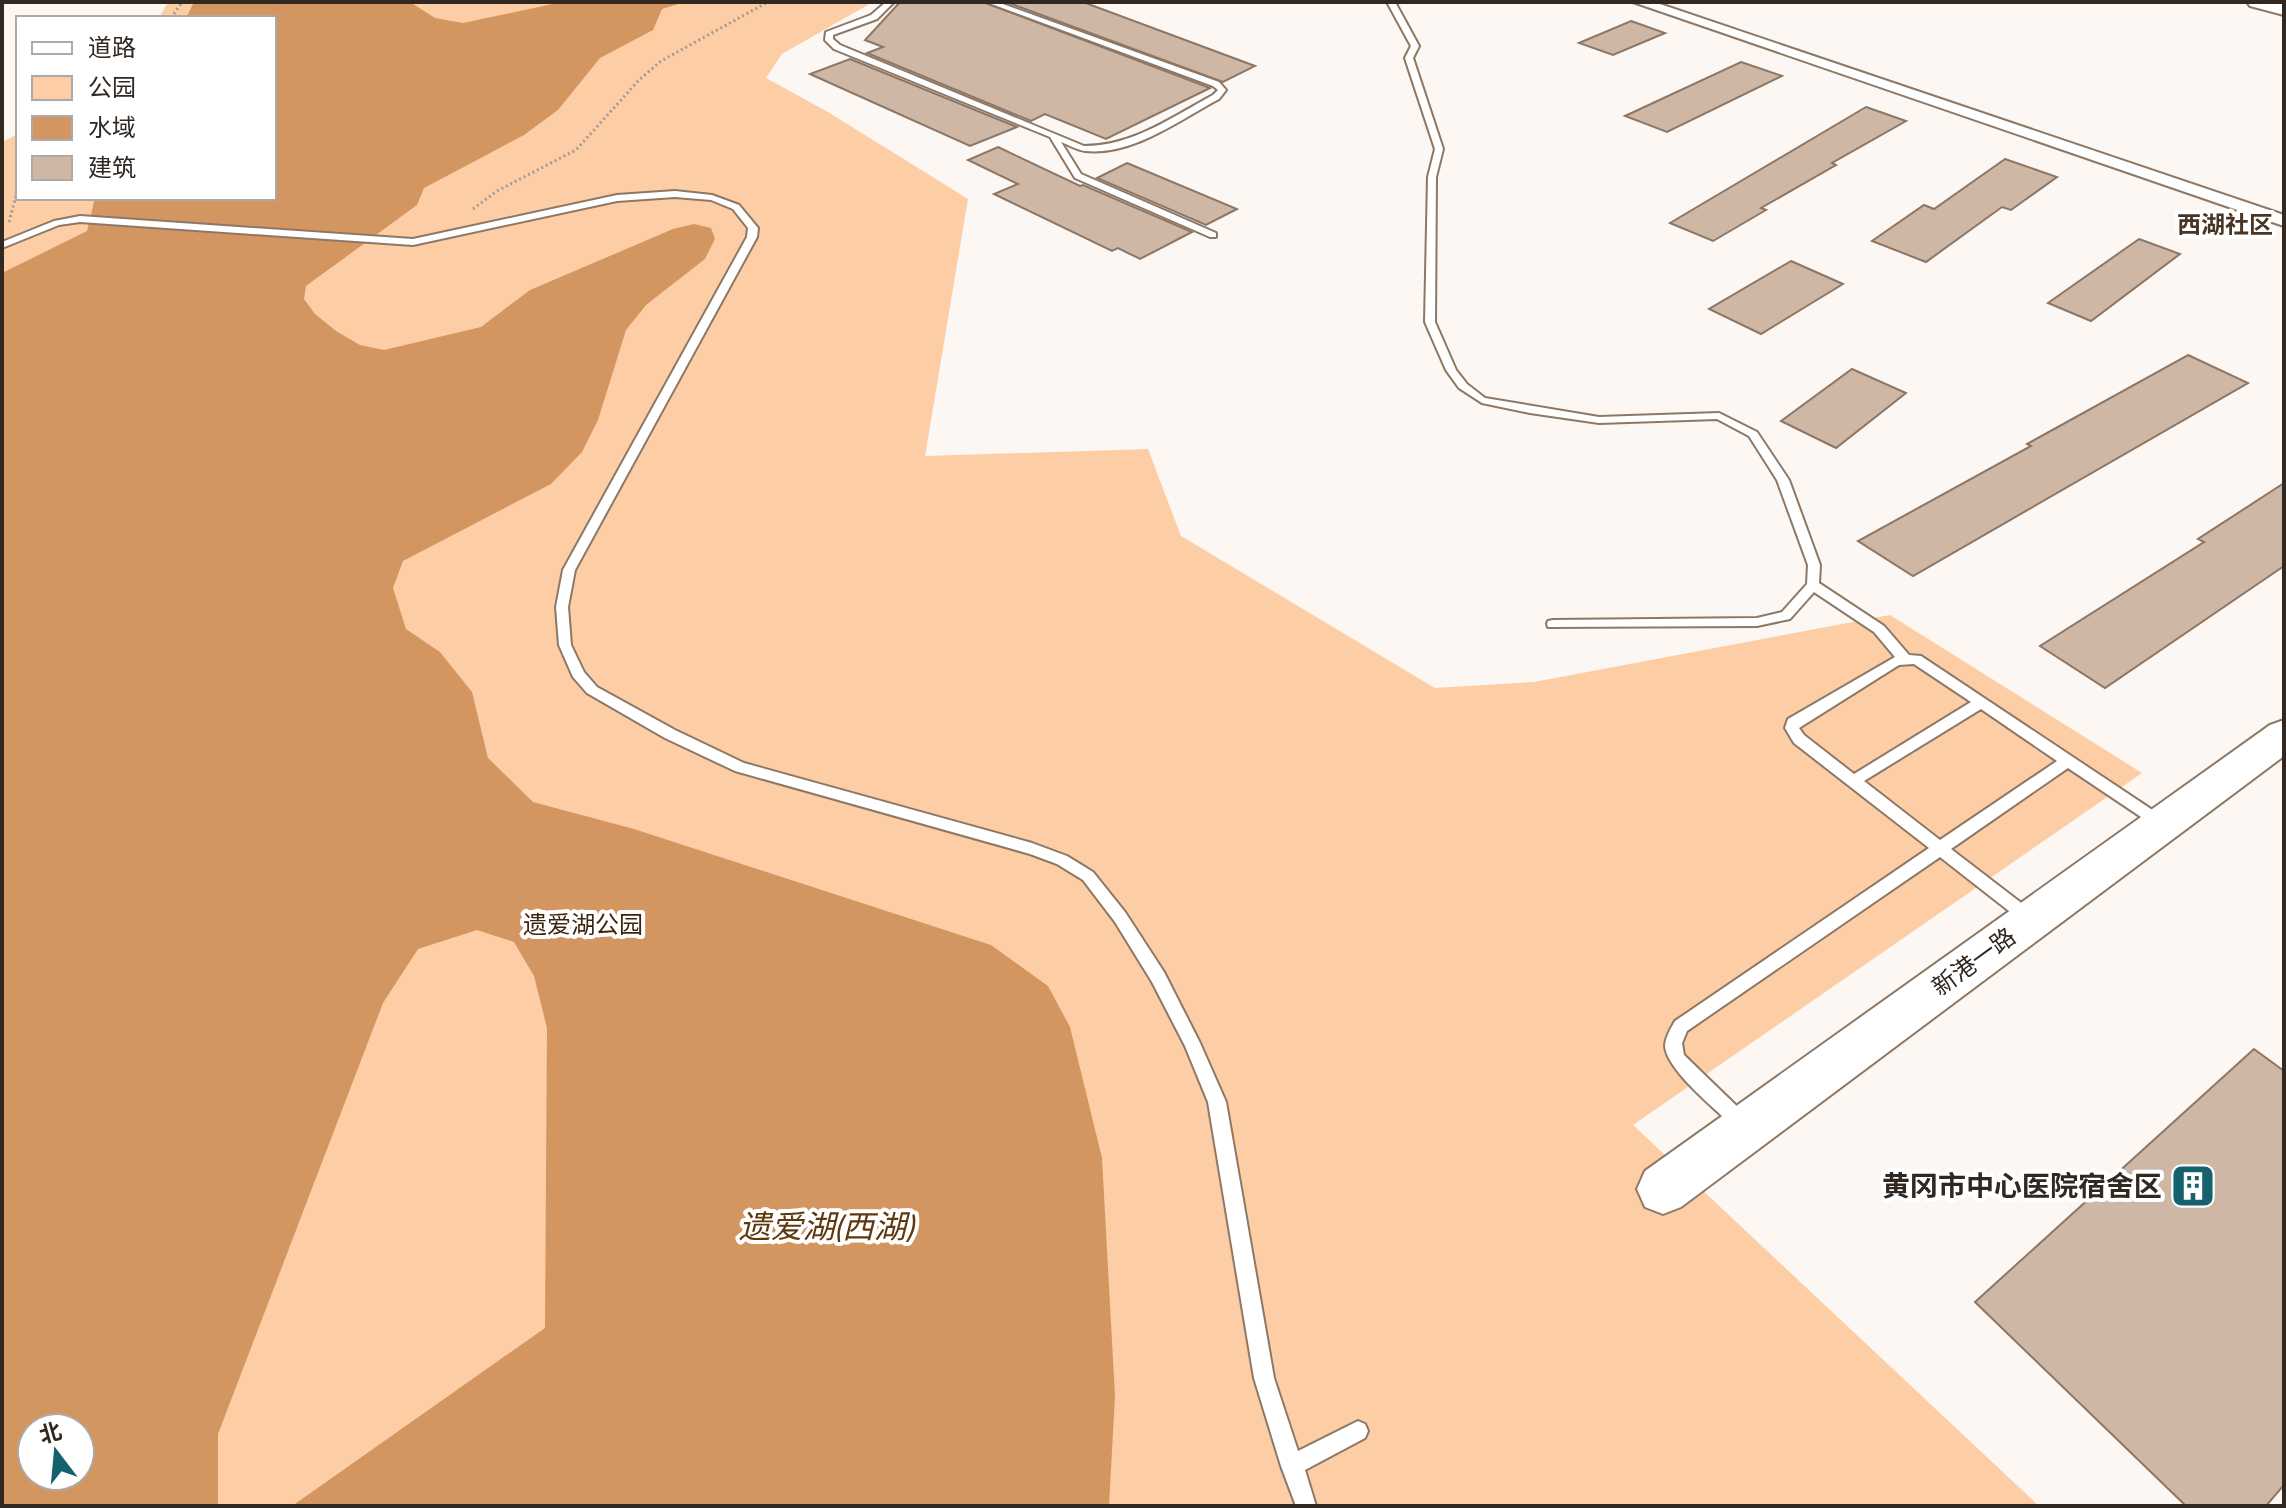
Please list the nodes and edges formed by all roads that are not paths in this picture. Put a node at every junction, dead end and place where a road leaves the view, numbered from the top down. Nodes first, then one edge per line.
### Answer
1 (890, 2) edge
2 (990, 2) edge
3 (1391, 2) edge
4 (1640, 2) edge
5 (2257, 2) edge
6 (2282, 5) edge
7 (1054, 137) junction
8 (2284, 221) edge
9 (1213, 235) dead end
10 (3, 244) edge
11 (1813, 585) junction
12 (1553, 624) dead end
13 (1905, 659) junction
14 (1982, 702) junction
15 (2284, 735) edge
16 (2069, 760) junction
17 (1853, 781) junction
18 (2162, 824) junction
19 (1940, 849) junction
20 (2031, 920) junction
21 (1747, 1128) junction
22 (1663, 1189) dead end
23 (1358, 1431) dead end
24 (1291, 1466) junction
25 (1306, 1506) edge

1 - 7 lane
2 - 7 lane
3 - 11 lane
4 - 8 street
5 - 6 main road
7 - 9 lane
10 - 24 lane
11 - 12 lane
11 - 13 lane
13 - 14 lane
13 - 17 lane
14 - 16 lane
14 - 17 lane
15 - 18 main road, 新港一路
16 - 18 lane
16 - 19 lane
17 - 19 lane
18 - 20 main road, 新港一路
19 - 20 lane
19 - 21 lane
20 - 21 main road, 新港一路
21 - 22 main road, 新港一路
23 - 24 lane
24 - 25 lane

